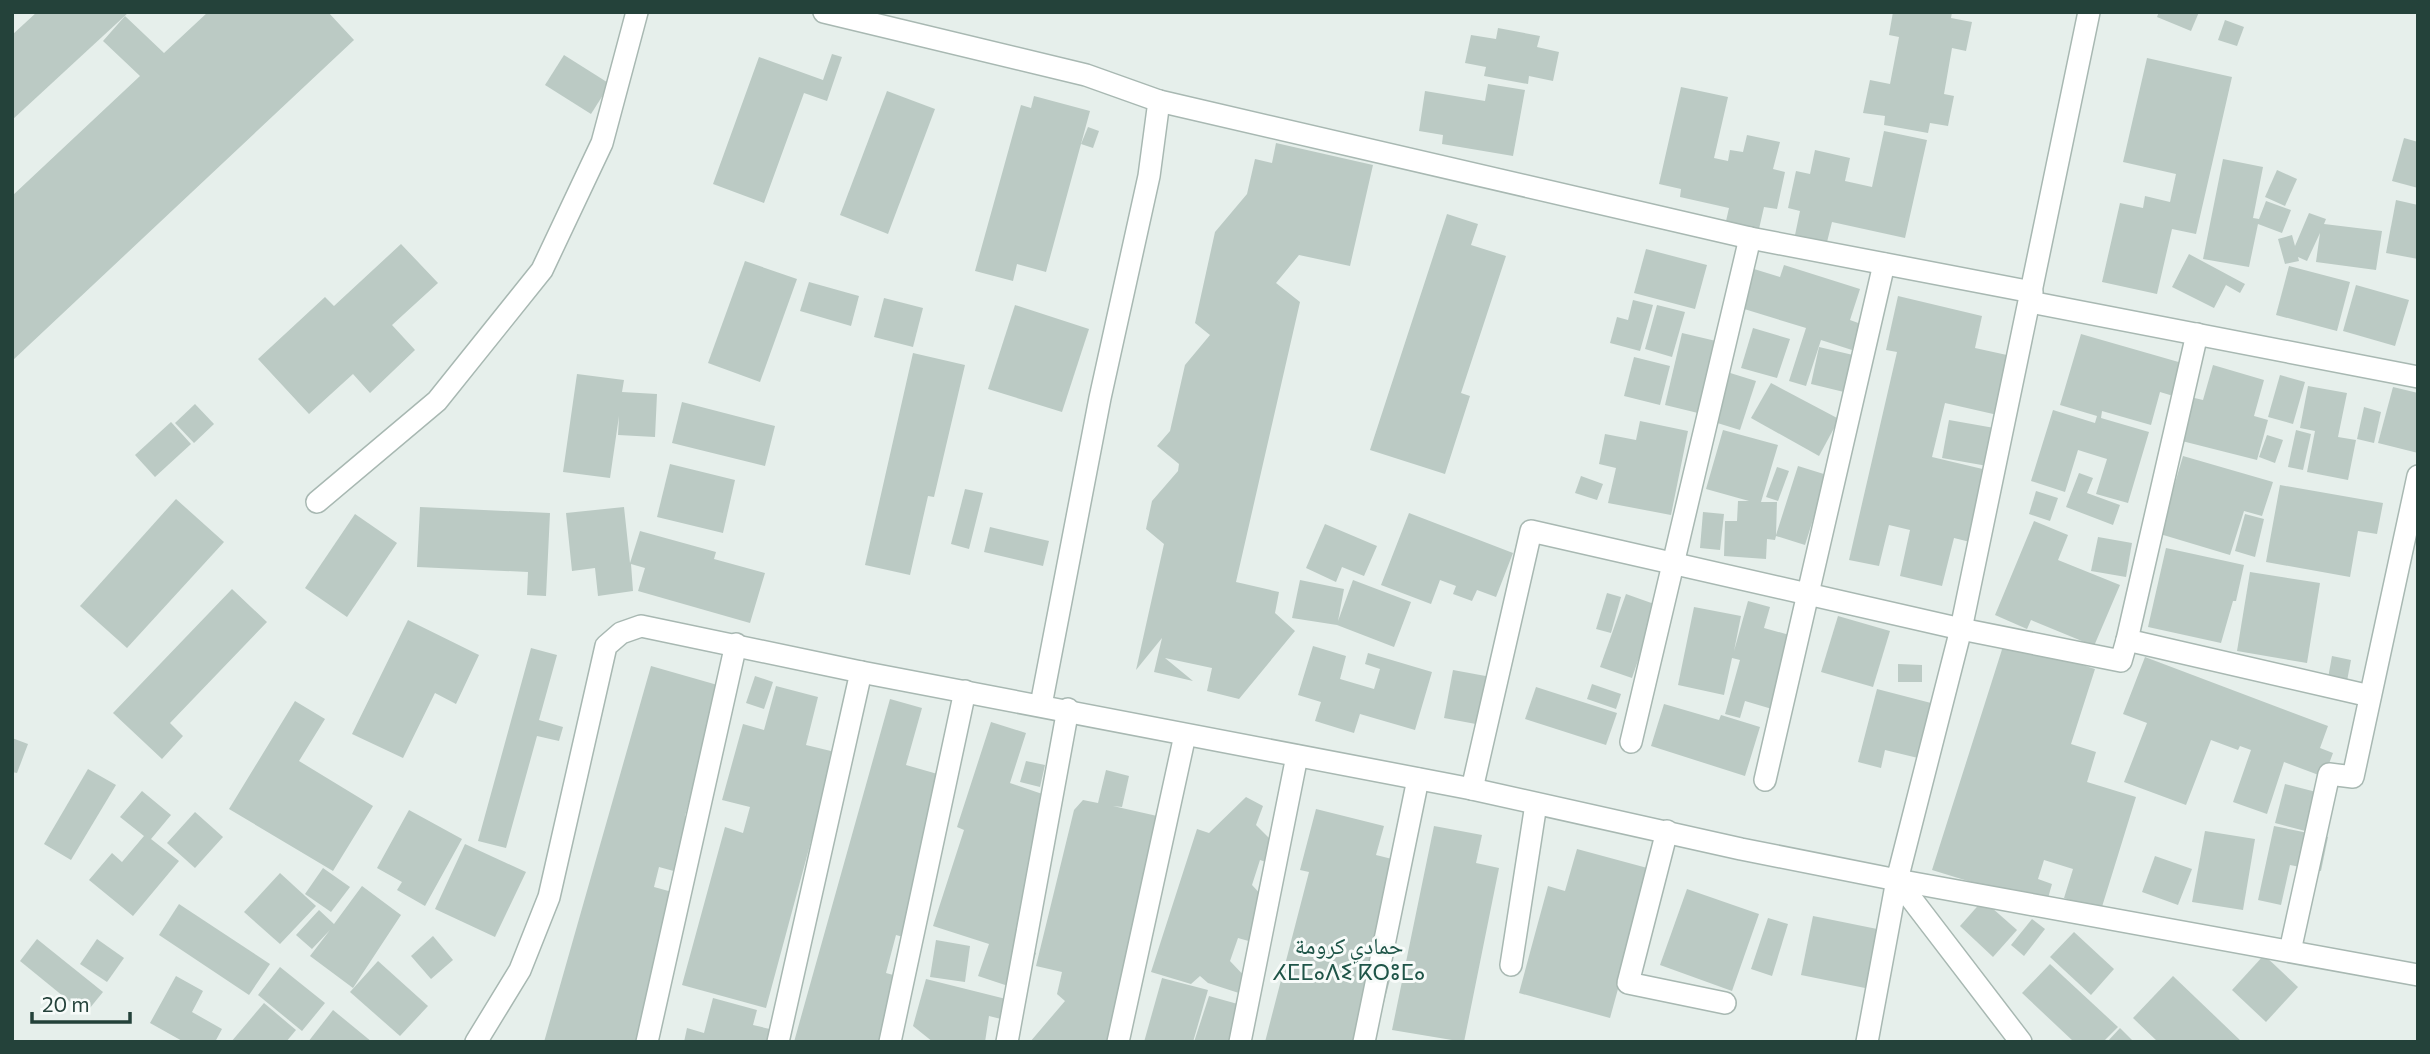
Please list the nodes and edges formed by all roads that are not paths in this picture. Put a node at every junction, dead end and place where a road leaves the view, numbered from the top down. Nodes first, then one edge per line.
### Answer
1 (637, 12) edge
2 (824, 12) edge
3 (2089, 12) edge
4 (1159, 101) junction
5 (1750, 238) junction
6 (1884, 264) junction
7 (2031, 297) junction
8 (2197, 334) junction
9 (2418, 377) edge
10 (2418, 476) edge
11 (317, 502) dead end
12 (1673, 563) junction
13 (1808, 592) junction
14 (1961, 629) junction
15 (2127, 640) junction
16 (736, 644) junction
17 (860, 672) junction
18 (965, 691) junction
19 (2370, 696) junction
20 (1041, 705) junction
21 (1068, 709) junction
22 (1185, 735) junction
23 (1631, 743) dead end
24 (1297, 756) junction
25 (1418, 779) junction
26 (1766, 780) dead end
27 (1472, 789) junction
28 (1536, 804) junction
29 (1667, 831) junction
30 (1897, 880) junction
31 (2290, 951) junction
32 (1511, 965) dead end
33 (2418, 975) edge
34 (1725, 1003) dead end
35 (476, 1042) edge
36 (647, 1042) edge
37 (778, 1042) edge
38 (890, 1042) edge
39 (1007, 1042) edge
40 (1118, 1042) edge
41 (1240, 1042) edge
42 (1364, 1042) edge
43 (1867, 1042) edge
44 (2021, 1042) edge

1 - 11 street
2 - 4 street
3 - 7 street
4 - 5 street
4 - 20 street
5 - 6 street
5 - 12 street
6 - 7 street
6 - 13 street
7 - 8 street
7 - 14 street
8 - 9 street
8 - 15 street
10 - 19 street
12 - 13 street
12 - 23 street
12 - 27 street
13 - 14 street
13 - 26 street
14 - 15 street
14 - 30 street
15 - 19 street
16 - 17 street
16 - 35 street
16 - 36 street
17 - 18 street
17 - 37 street
18 - 20 street
18 - 38 street
19 - 31 street
20 - 21 street
21 - 22 street
21 - 39 street
22 - 24 street
22 - 40 street
24 - 25 street
24 - 41 street
25 - 27 street
25 - 42 street
27 - 28 street
28 - 29 street
28 - 32 street
29 - 30 street
29 - 34 street
30 - 31 street
30 - 43 street
30 - 44 street
31 - 33 street

